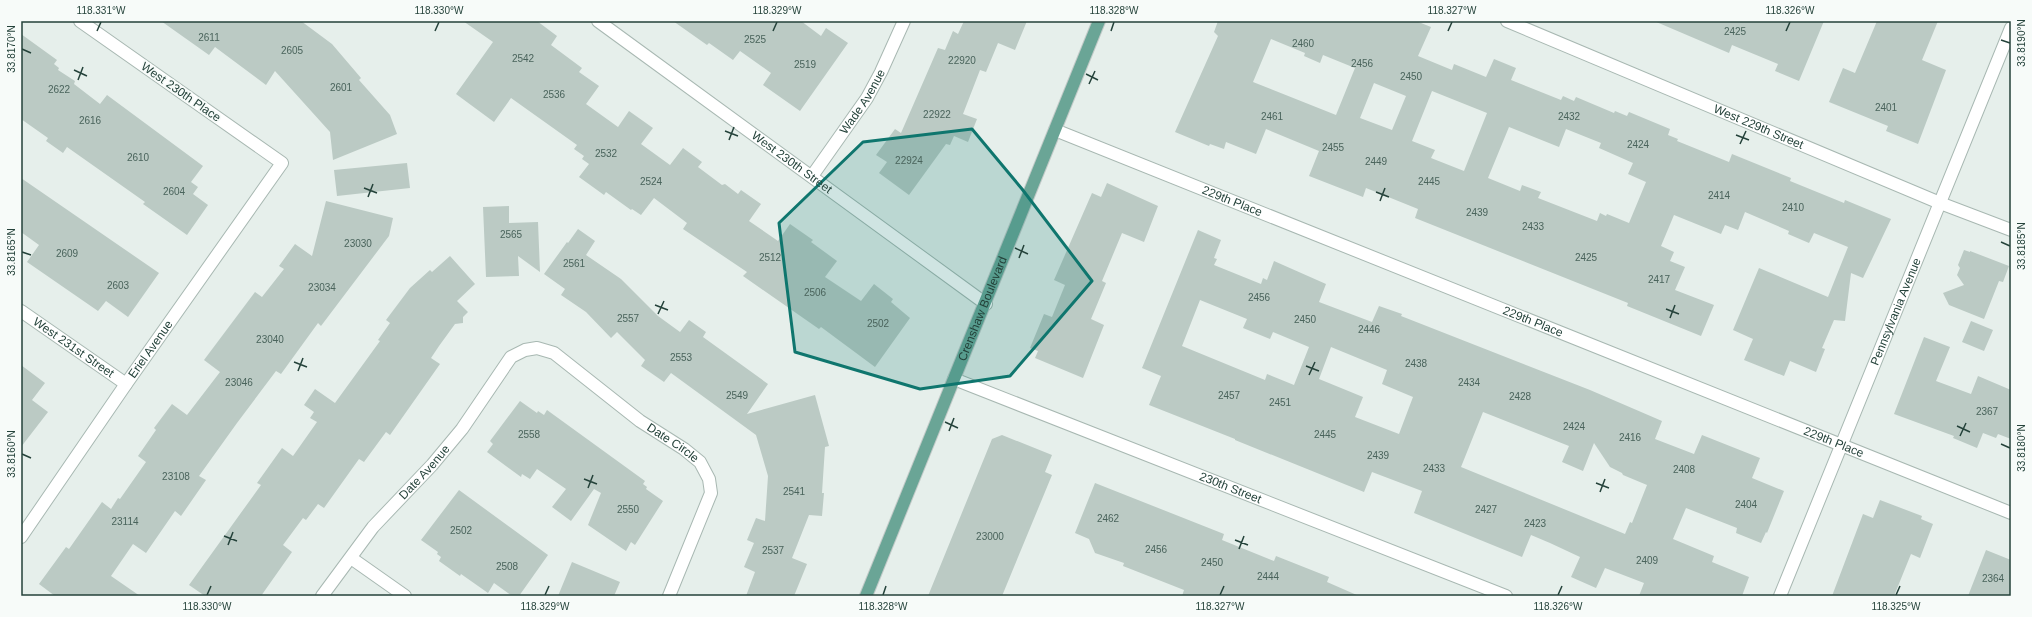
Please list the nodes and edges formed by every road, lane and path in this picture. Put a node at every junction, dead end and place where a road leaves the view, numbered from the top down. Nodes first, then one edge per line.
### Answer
1 (80, 21) edge
2 (598, 21) edge
3 (904, 21) edge
4 (1099, 21) edge
5 (1507, 21) edge
6 (2011, 28) edge
7 (1055, 130) junction
8 (282, 163) joint
9 (812, 176) junction
10 (1940, 203) junction
11 (2011, 230) edge
12 (986, 304) junction
13 (21, 311) edge
14 (525, 350) joint
15 (954, 379) junction
16 (126, 384) junction
17 (1842, 444) junction
18 (2011, 513) edge
19 (21, 537) edge
20 (351, 558) junction
21 (322, 596) edge
22 (405, 596) edge
23 (670, 596) edge
24 (866, 596) edge
25 (1506, 596) edge
26 (1780, 596) edge

1 - 8 street, West 230th Place
2 - 9 street, West 230th Street
3 - 9 street, Wade Avenue
4 - 7 main road, Crenshaw Boulevard
5 - 10 street, West 229th Street
6 - 10 street, Pennsylvania Avenue
7 - 12 main road, Crenshaw Boulevard
7 - 17 street, 229th Place
8 - 16 street, Eriel Avenue
9 - 12 street, West 230th Street
10 - 11 street, West 229th Street
10 - 17 street, Pennsylvania Avenue
12 - 15 main road, Crenshaw Boulevard
13 - 16 street, West 231st Street
14 - 20 street, Date Avenue
14 - 23 street, Date Circle
15 - 24 main road, Crenshaw Boulevard
15 - 25 street, 230th Street
16 - 19 street, Eriel Avenue
17 - 18 street, 229th Place
17 - 26 street, Pennsylvania Avenue
20 - 21 street, Date Avenue
20 - 22 street

